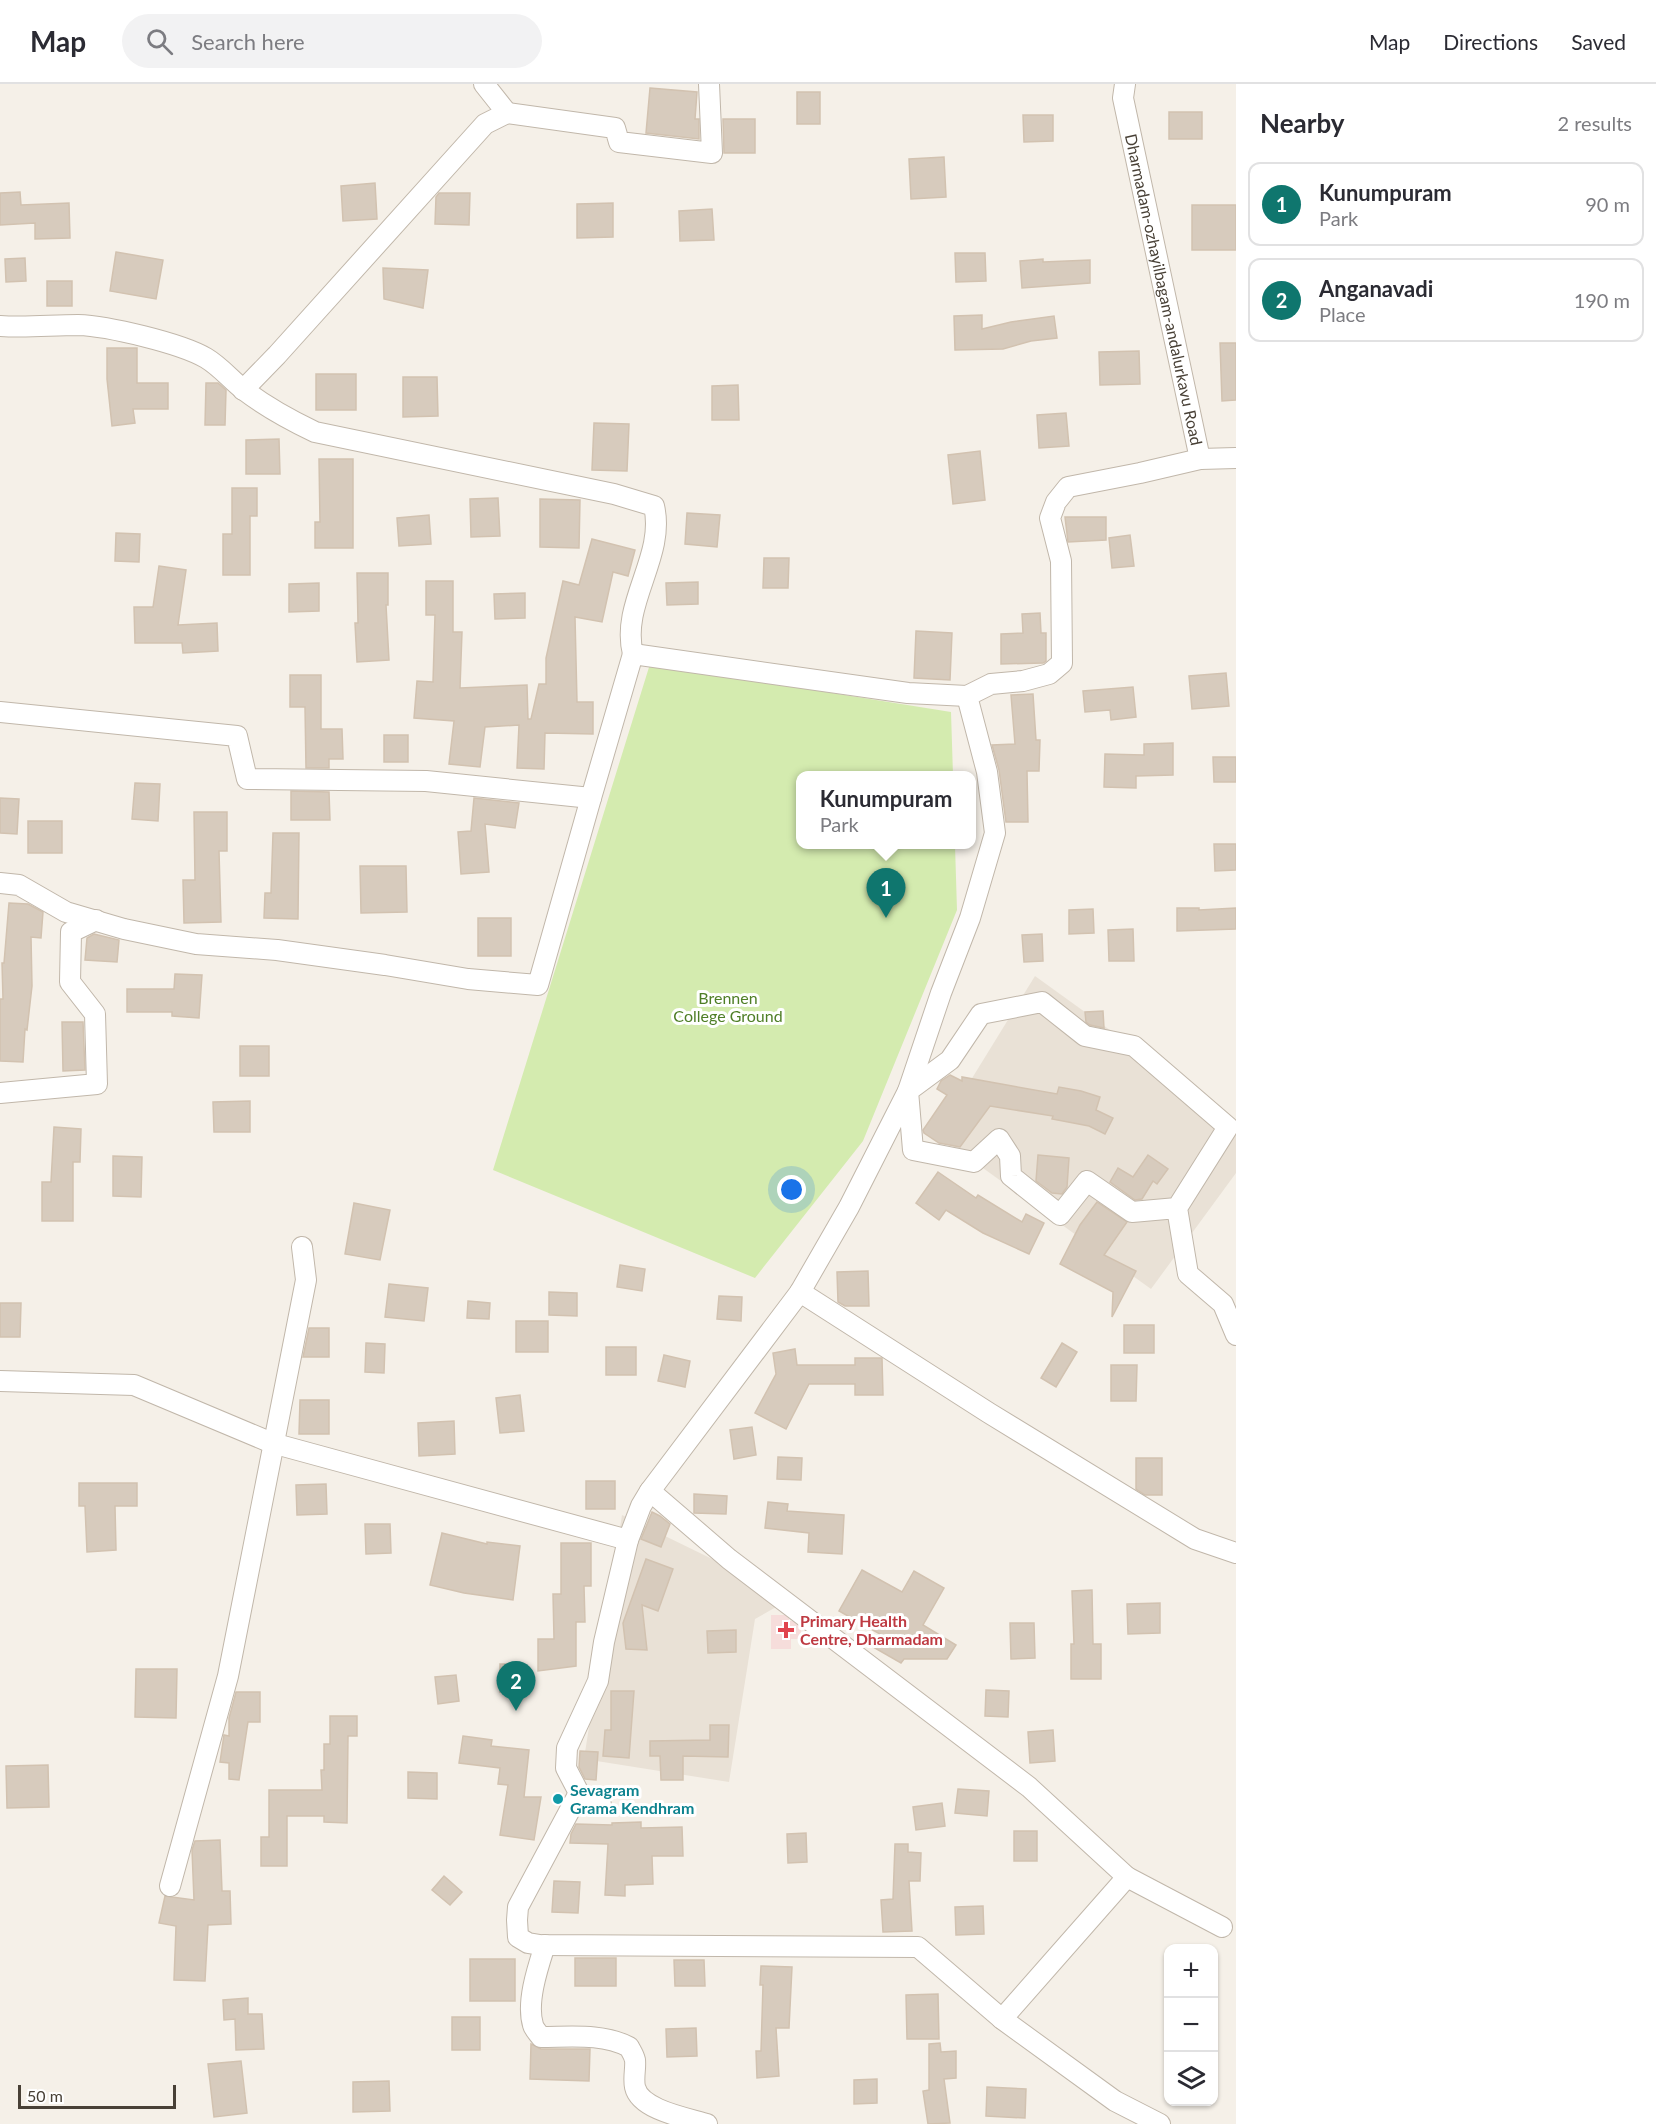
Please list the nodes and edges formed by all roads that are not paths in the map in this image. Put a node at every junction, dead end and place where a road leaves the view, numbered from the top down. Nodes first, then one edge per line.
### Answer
1 (484, 84) edge
2 (709, 84) edge
3 (1125, 84) edge
4 (507, 113) junction
5 (0, 326) edge
6 (243, 390) junction
7 (1236, 458) edge
8 (1200, 459) junction
9 (633, 654) junction
10 (968, 696) junction
11 (0, 712) edge
12 (591, 798) junction
13 (0, 883) edge
14 (96, 920) junction
15 (908, 1091) junction
16 (0, 1093) edge
17 (1232, 1131) edge
18 (1177, 1208) junction
19 (302, 1247) dead end
20 (800, 1292) junction
21 (1236, 1335) edge
22 (0, 1381) edge
23 (272, 1443) junction
24 (650, 1491) junction
25 (628, 1540) junction
26 (1236, 1553) edge
27 (579, 1793) junction
28 (601, 1805) dead end
29 (1127, 1877) junction
30 (170, 1886) dead end
31 (1222, 1927) dead end
32 (545, 1945) junction
33 (1002, 2019) junction
34 (707, 2124) edge
35 (1160, 2124) edge

1 - 4 street
2 - 4 street
3 - 8 street, Dharmadam-ozhayilbagam-andalurkavu Road
4 - 6 street
5 - 6 street
6 - 9 street
7 - 8 street, Dharmadam-ozhayilbagam-andalurkavu Road
8 - 10 street
9 - 10 street
9 - 12 street
10 - 15 street
11 - 12 street
12 - 14 street
13 - 14 street
14 - 16 street
15 - 17 street
15 - 18 street
15 - 20 street
17 - 18 street
18 - 21 street
19 - 23 street
20 - 24 street
20 - 26 street
22 - 23 street
23 - 25 street
23 - 30 street
24 - 25 street
24 - 29 street
25 - 27 street
27 - 28 street
27 - 32 street
29 - 31 street
29 - 33 street
32 - 33 street
32 - 34 street
33 - 35 street

